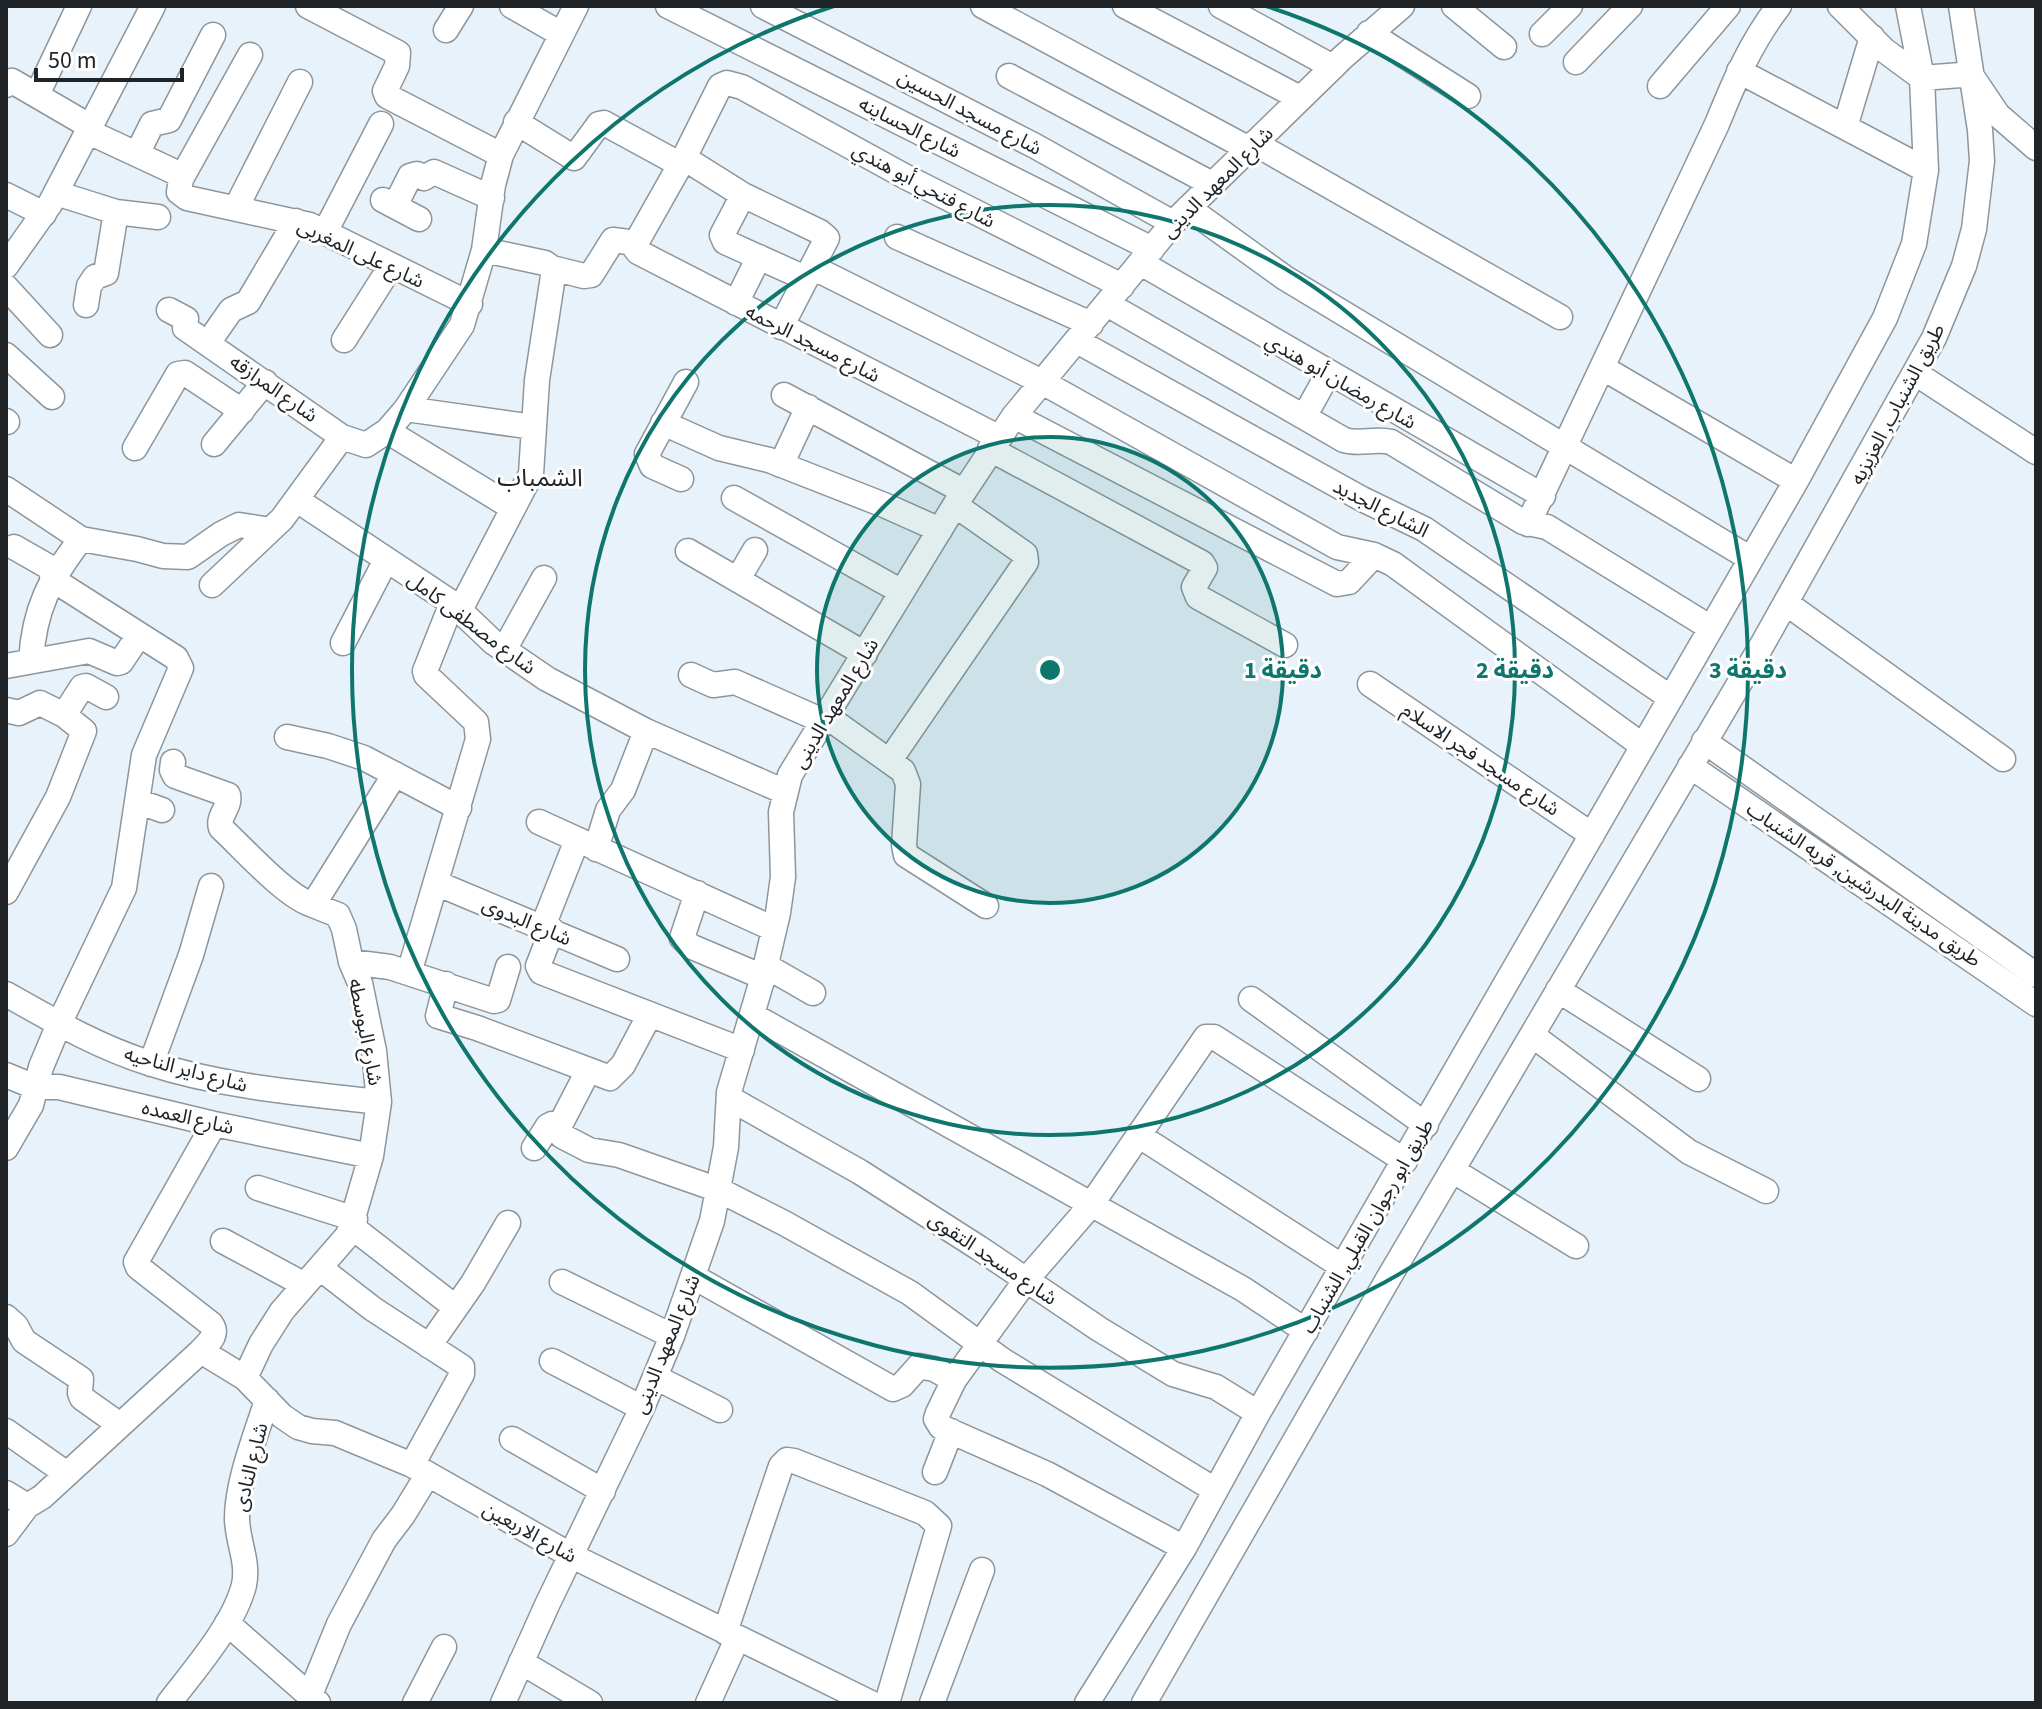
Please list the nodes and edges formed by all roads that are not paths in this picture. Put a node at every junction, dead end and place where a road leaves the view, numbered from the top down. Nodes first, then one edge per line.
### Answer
1 (79, 6) edge
2 (153, 6) edge
3 (308, 6) edge
4 (461, 6) edge
5 (512, 6) edge
6 (576, 6) edge
7 (668, 6) edge
8 (763, 6) edge
9 (983, 6) edge
10 (1125, 6) edge
11 (1221, 6) edge
12 (1402, 6) edge
13 (1454, 6) edge
14 (1570, 6) edge
15 (1630, 6) edge
16 (1728, 6) edge
17 (1779, 6) edge
18 (1840, 6) edge
19 (1908, 6) edge
20 (1961, 6) edge
21 (446, 30) dead end
22 (1369, 33) junction
23 (561, 34) junction
24 (1542, 34) dead end
25 (213, 35) dead end
26 (1872, 37) junction
27 (1504, 47) dead end
28 (250, 55) dead end
29 (1576, 62) dead end
30 (1333, 67) junction
31 (1739, 71) junction
32 (1009, 76) dead end
33 (1948, 77) junction
34 (300, 82) dead end
35 (6, 85) edge
36 (1660, 86) dead end
37 (37, 95) junction
38 (1468, 96) dead end
39 (1300, 98) junction
40 (516, 122) junction
41 (381, 124) dead end
42 (1845, 127) junction
43 (90, 130) junction
44 (1252, 146) junction
45 (2036, 148) edge
46 (137, 154) junction
47 (501, 155) junction
48 (683, 161) junction
49 (1926, 170) junction
50 (181, 179) junction
51 (1212, 184) junction
52 (6, 195) edge
53 (743, 195) junction
54 (492, 198) junction
55 (50, 204) junction
56 (236, 208) junction
57 (116, 212) junction
58 (1180, 216) junction
59 (158, 217) dead end
60 (419, 219) dead end
61 (296, 221) junction
62 (325, 232) junction
63 (897, 237) dead end
64 (636, 243) junction
65 (484, 250) junction
66 (1146, 256) junction
67 (759, 257) junction
68 (6, 266) edge
69 (391, 266) junction
70 (552, 268) junction
71 (809, 272) junction
72 (6, 287) edge
73 (1114, 295) junction
74 (736, 303) junction
75 (470, 304) junction
76 (86, 305) dead end
77 (169, 310) dead end
78 (1560, 317) dead end
79 (781, 327) junction
80 (1084, 332) junction
81 (50, 335) dead end
82 (344, 340) dead end
83 (208, 343) junction
84 (6, 355) edge
85 (1603, 368) junction
86 (1915, 373) junction
87 (1328, 374) junction
88 (265, 382) junction
89 (686, 382) dead end
90 (1044, 383) junction
91 (784, 395) dead end
92 (52, 397) dead end
93 (808, 407) junction
94 (406, 409) junction
95 (242, 411) junction
96 (1014, 416) junction
97 (1304, 417) junction
98 (663, 423) junction
99 (533, 427) junction
100 (387, 431) junction
101 (342, 437) junction
102 (994, 443) junction
103 (214, 444) dead end
104 (1565, 447) junction
105 (135, 448) dead end
106 (2036, 452) edge
107 (781, 465) junction
108 (681, 479) dead end
109 (1796, 481) junction
110 (6, 489) edge
111 (1543, 496) junction
112 (734, 498) dead end
113 (959, 498) junction
114 (297, 500) junction
115 (513, 508) junction
116 (1528, 524) junction
117 (270, 530) junction
118 (940, 530) junction
119 (81, 539) junction
120 (14, 547) dead end
121 (755, 550) dead end
122 (688, 551) dead end
123 (1374, 555) junction
124 (1751, 559) junction
125 (386, 560) junction
126 (54, 575) junction
127 (544, 578) dead end
128 (738, 579) junction
129 (212, 585) dead end
130 (902, 592) junction
131 (1786, 603) junction
132 (456, 607) junction
133 (1711, 628) junction
134 (139, 635) junction
135 (343, 643) dead end
136 (1285, 645) dead end
137 (504, 650) junction
138 (865, 654) junction
139 (31, 661) junction
140 (6, 666) edge
141 (691, 675) dead end
142 (1370, 684) dead end
143 (106, 697) dead end
144 (1671, 698) junction
145 (6, 710) edge
146 (64, 715) junction
147 (824, 719) junction
148 (646, 731) junction
149 (287, 737) dead end
150 (1704, 741) junction
151 (1643, 746) junction
152 (2003, 759) dead end
153 (890, 760) junction
154 (173, 762) dead end
155 (1690, 766) junction
156 (395, 774) junction
157 (785, 792) junction
158 (137, 801) junction
159 (459, 808) junction
160 (162, 810) dead end
161 (539, 822) dead end
162 (1592, 835) junction
163 (586, 845) junction
164 (436, 883) junction
165 (211, 886) dead end
166 (6, 892) edge
167 (697, 893) junction
168 (313, 905) junction
169 (986, 906) dead end
170 (547, 928) junction
171 (774, 929) junction
172 (617, 959) dead end
173 (351, 962) junction
174 (508, 967) dead end
175 (764, 972) junction
176 (409, 973) junction
177 (2036, 975) edge
178 (446, 984) junction
179 (1558, 990) junction
180 (813, 993) dead end
181 (6, 994) edge
182 (1251, 999) dead end
183 (2036, 1004) edge
184 (752, 1015) junction
185 (649, 1016) junction
186 (59, 1024) junction
187 (1532, 1035) junction
188 (742, 1050) junction
189 (151, 1064) junction
190 (588, 1071) junction
191 (6, 1075) edge
192 (1698, 1079) dead end
193 (35, 1087) junction
194 (729, 1098) junction
195 (379, 1102) junction
196 (214, 1124) junction
197 (1426, 1125) junction
198 (559, 1127) junction
199 (1138, 1135) junction
200 (6, 1148) edge
201 (534, 1148) dead end
202 (371, 1156) junction
203 (1405, 1161) junction
204 (1452, 1170) junction
205 (258, 1188) dead end
206 (719, 1190) junction
207 (1766, 1191) dead end
208 (1091, 1205) junction
209 (353, 1223) junction
210 (508, 1223) dead end
211 (223, 1241) dead end
212 (1576, 1246) dead end
213 (1343, 1267) junction
214 (312, 1276) junction
215 (694, 1277) junction
216 (1026, 1280) junction
217 (562, 1282) dead end
218 (455, 1307) junction
219 (6, 1317) edge
220 (1306, 1331) junction
221 (672, 1336) junction
222 (981, 1344) junction
223 (429, 1346) junction
224 (201, 1351) junction
225 (552, 1361) dead end
226 (655, 1377) junction
227 (245, 1378) junction
228 (954, 1380) junction
229 (267, 1400) junction
230 (642, 1408) junction
231 (720, 1410) dead end
232 (1258, 1413) junction
233 (120, 1425) junction
234 (6, 1431) edge
235 (951, 1431) junction
236 (512, 1439) dead end
237 (420, 1470) junction
238 (935, 1472) dead end
239 (67, 1474) junction
240 (1215, 1490) junction
241 (603, 1491) junction
242 (6, 1493) edge
243 (27, 1506) junction
244 (6, 1534) edge
245 (1184, 1548) junction
246 (572, 1556) junction
247 (982, 1570) dead end
248 (227, 1623) junction
249 (731, 1636) junction
250 (444, 1647) dead end
251 (521, 1662) junction
252 (314, 1699) edge
253 (169, 1703) edge
254 (415, 1703) edge
255 (503, 1703) edge
256 (590, 1703) edge
257 (708, 1703) edge
258 (871, 1703) edge
259 (887, 1703) edge
260 (932, 1703) edge
261 (1087, 1703) edge
262 (1144, 1703) edge

1 - 37 street
2 - 43 street
3 - 47 street
4 - 21 street
5 - 23 street
6 - 23 street
7 - 66 street, شارع الحساينه
8 - 58 street, شارع مسجد الحسين
9 - 44 street
10 - 39 street
11 - 30 street
12 - 22 street, شارع المعهد الدينى
13 - 27 street
14 - 24 street
15 - 29 street
16 - 36 street
17 - 31 street
18 - 26 street
19 - 33 street, طريق الشنباب, العزيزيه
20 - 33 street, طريق الشنباب, العزيزيه
22 - 30 street, شارع المعهد الدينى
22 - 38 street
23 - 40 street
25 - 46 street
26 - 33 street
26 - 42 street
28 - 50 street
30 - 39 street, شارع المعهد الدينى
31 - 42 street
31 - 85 street
32 - 51 street
33 - 45 street
33 - 49 street, طريق الشنباب, العزيزيه
33 - 86 street, طريق الشنباب, العزيزيه
34 - 56 street
35 - 37 street, شارع على المغربى
37 - 43 street, شارع على المغربى
39 - 44 street, شارع المعهد الدينى
40 - 47 street
40 - 48 street
41 - 62 street
42 - 49 street
43 - 46 street, شارع على المغربى
43 - 55 street
44 - 51 street, شارع المعهد الدينى
44 - 78 street
46 - 50 street, شارع على المغربى
47 - 54 street
48 - 53 street
48 - 64 street
48 - 73 street, شارع فتحي أبو هندي
49 - 109 street, طريق الشنباب, العزيزيه
50 - 56 street, شارع على المغربى
51 - 58 street, شارع المعهد الدينى
52 - 55 street
53 - 67 street
53 - 71 street
54 - 60 street
54 - 65 street
55 - 57 street
55 - 68 street
56 - 61 street, شارع على المغربى
57 - 59 street
57 - 76 street
58 - 66 street, شارع المعهد الدينى
58 - 104 street, شارع مسجد الحسين
61 - 62 street, شارع على المغربى
61 - 83 street
62 - 69 street, شارع على المغربى
63 - 80 street, الشارع الجديد
64 - 70 street
64 - 74 street, شارع مسجد الرحمه
65 - 70 street
65 - 75 street
66 - 73 street, شارع المعهد الدينى
66 - 87 street, شارع رمضان أبو هندي
67 - 71 street
67 - 74 street
69 - 75 street, شارع على المغربى
69 - 82 street
70 - 99 street
71 - 79 street
71 - 90 street
72 - 81 street
73 - 80 street, شارع المعهد الدينى
73 - 97 street, شارع فتحي أبو هندي
74 - 79 street, شارع مسجد الرحمه
75 - 94 street
77 - 83 street, شارع المرازقه
79 - 102 street, شارع مسجد الرحمه
80 - 90 street, شارع المعهد الدينى
80 - 144 street, الشارع الجديد
83 - 88 street, شارع المرازقه
84 - 92 street
85 - 104 street
85 - 109 street
86 - 106 street
86 - 131 street, طريق الشنباب, العزيزيه
87 - 97 street
87 - 111 street, شارع رمضان أبو هندي
88 - 95 street
88 - 101 street, شارع المرازقه
89 - 98 street
90 - 96 street, شارع المعهد الدينى
90 - 123 street
91 - 93 street
93 - 107 street
93 - 113 street
94 - 99 street
94 - 100 street
95 - 103 street
95 - 105 street
96 - 102 street, شارع المعهد الدينى
96 - 123 street
97 - 116 street, شارع فتحي أبو هندي
98 - 107 street
98 - 108 street
99 - 115 street
100 - 101 street
100 - 115 street
101 - 114 street
102 - 113 street, شارع المعهد الدينى
102 - 136 street, شارع مسجد الرحمه
104 - 111 street
104 - 124 street, شارع مسجد الحسين
107 - 118 street
109 - 124 street, طريق الشنباب, العزيزيه
110 - 119 street
111 - 116 street
112 - 130 street
113 - 118 street, شارع المعهد الدينى
113 - 153 street
114 - 117 street
114 - 125 street, شارع مصطفى كامل
115 - 132 street
116 - 133 street, شارع فتحي أبو هندي
117 - 119 street
117 - 129 street
118 - 130 street, شارع المعهد الدينى
119 - 126 street
120 - 126 street
121 - 128 street
122 - 128 street
123 - 151 street
124 - 133 street, طريق الشنباب, العزيزيه
125 - 132 street, شارع مصطفى كامل
125 - 135 street
126 - 134 street
126 - 139 street
127 - 137 street
128 - 138 street
130 - 138 street, شارع المعهد الدينى
131 - 150 street, طريق الشنباب, العزيزيه
131 - 152 street
132 - 137 street, شارع مصطفى كامل
132 - 159 street
133 - 144 street, طريق الشنباب, العزيزيه
134 - 139 street
134 - 158 street
137 - 148 street, شارع مصطفى كامل
138 - 147 street, شارع المعهد الدينى
139 - 140 street
141 - 147 street
142 - 162 street, شارع مسجد فجر الاسلام
143 - 146 street
144 - 151 street, طريق الشنباب, العزيزيه
145 - 146 street
146 - 166 street
147 - 153 street
147 - 157 street, شارع المعهد الدينى
148 - 157 street, شارع مصطفى كامل
148 - 163 street
149 - 156 street
150 - 155 street, طريق الشنباب, العزيزيه
150 - 177 street, طريق مدينة البدرشين, قريه الشنباب
151 - 162 street, طريق ابو رجوان القبلي, الشنباب
153 - 169 street
154 - 168 street
155 - 179 street
155 - 183 street, طريق مدينة البدرشين, قريه الشنباب
156 - 159 street
156 - 168 street
157 - 171 street, شارع المعهد الدينى
158 - 160 street
158 - 186 street
159 - 164 street
161 - 163 street
162 - 197 street, طريق ابو رجوان القبلي, الشنباب
163 - 167 street
163 - 170 street
164 - 170 street, شارع البدوى
164 - 176 street
165 - 189 street
167 - 171 street
167 - 175 street
168 - 173 street, شارع البوسطه
170 - 172 street, شارع البدوى
170 - 185 street
171 - 175 street, شارع المعهد الدينى
173 - 176 street
173 - 195 street, شارع البوسطه
174 - 178 street
175 - 180 street
175 - 184 street, شارع المعهد الدينى
176 - 178 street
178 - 190 street
179 - 187 street
179 - 192 street
181 - 186 street, شارع داير الناحيه
182 - 197 street
184 - 188 street, شارع المعهد الدينى
184 - 208 street
185 - 188 street
185 - 190 street
186 - 189 street, شارع داير الناحيه
186 - 193 street
187 - 204 street
187 - 207 street
188 - 194 street, شارع المعهد الدينى
189 - 195 street, شارع داير الناحيه
190 - 198 street
191 - 193 street, شارع العمده
193 - 196 street, شارع العمده
193 - 200 street
194 - 206 street, شارع المعهد الدينى
194 - 216 street, شارع مسجد التقوى
195 - 202 street, شارع البوسطه
196 - 202 street, شارع العمده
196 - 224 street
197 - 203 street, طريق ابو رجوان القبلي, الشنباب
198 - 201 street
198 - 206 street
199 - 203 street
199 - 208 street
199 - 213 street
202 - 209 street, شارع البوسطه
203 - 213 street, طريق ابو رجوان القبلي, الشنباب
204 - 212 street
204 - 262 street
205 - 209 street
206 - 215 street, شارع المعهد الدينى
206 - 222 street
208 - 216 street
208 - 220 street
209 - 214 street, شارع البوسطه
209 - 218 street
210 - 218 street
211 - 214 street
213 - 220 street, طريق ابو رجوان القبلي, الشنباب
214 - 223 street
214 - 227 street, شارع البوسطه
215 - 221 street, شارع المعهد الدينى
215 - 228 street
216 - 222 street
216 - 232 street, شارع مسجد التقوى
217 - 221 street
218 - 223 street
219 - 233 street
220 - 232 street, طريق ابو رجوان القبلي, الشنباب
221 - 226 street, شارع المعهد الدينى
222 - 228 street
222 - 240 street
223 - 237 street
224 - 227 street, شارع الاربعين
224 - 233 street
225 - 230 street
226 - 230 street, شارع المعهد الدينى
226 - 231 street
227 - 229 street, شارع الاربعين
228 - 235 street
229 - 237 street, شارع الاربعين
229 - 248 street, شارع النادى
230 - 241 street, شارع المعهد الدينى
232 - 240 street, طريق ابو رجوان القبلي, الشنباب
233 - 239 street
234 - 239 street
235 - 238 street
235 - 245 street
236 - 241 street
237 - 246 street, شارع الاربعين
237 - 252 street
239 - 243 street
240 - 245 street, طريق ابو رجوان القبلي, الشنباب
241 - 246 street, شارع المعهد الدينى
242 - 243 street
243 - 244 street
245 - 261 street, طريق ابو رجوان القبلي, الشنباب
246 - 249 street, شارع الاربعين
246 - 251 street, شارع المعهد الدينى
247 - 260 street
248 - 252 street
248 - 253 street, شارع النادى
249 - 257 street
249 - 258 street, شارع الاربعين
249 - 259 street
250 - 254 street
251 - 255 street, شارع المعهد الدينى
251 - 256 street

